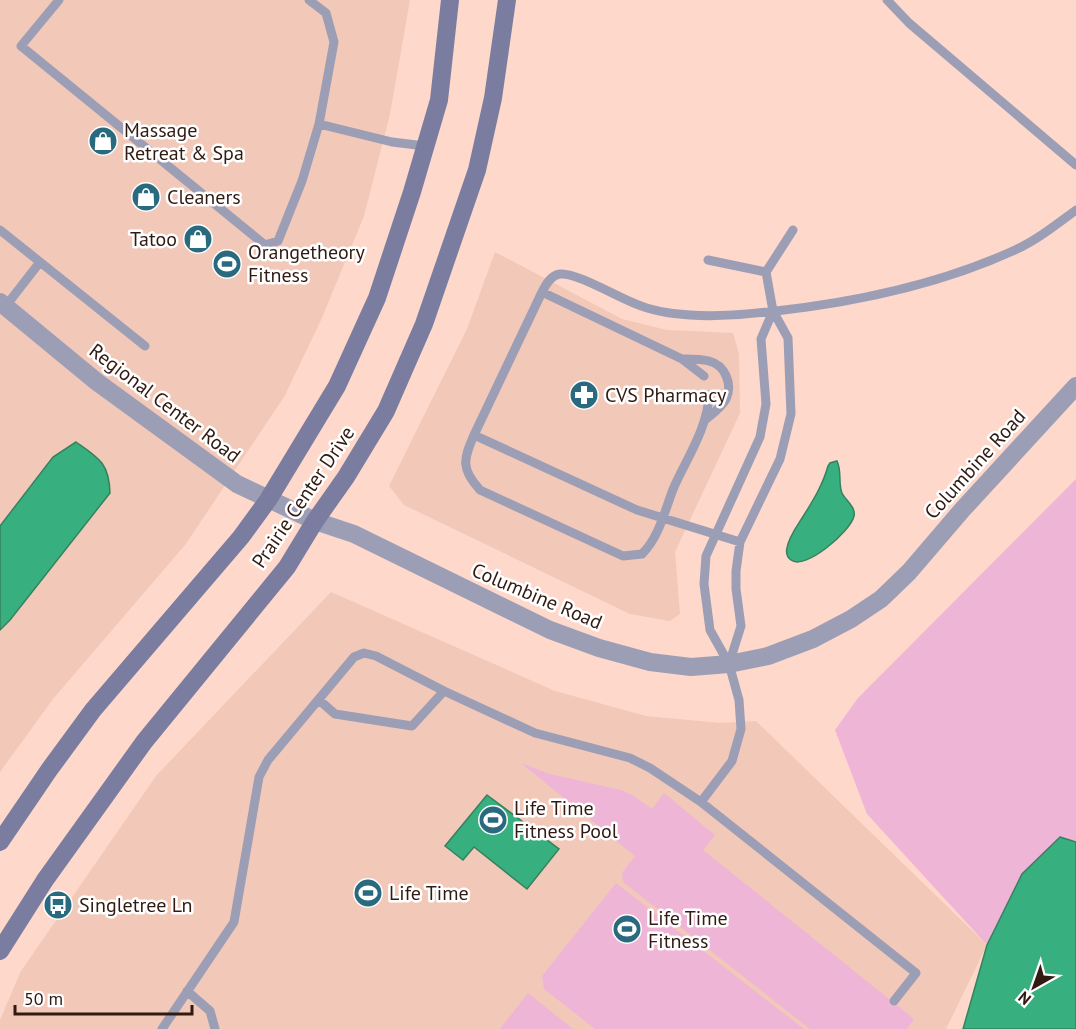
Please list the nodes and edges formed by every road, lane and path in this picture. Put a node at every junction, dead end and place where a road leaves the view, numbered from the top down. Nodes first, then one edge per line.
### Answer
1 (59, 0) edge
2 (309, 0) edge
3 (450, 0) edge
4 (507, 0) edge
5 (887, 0) edge
6 (319, 124) junction
7 (425, 147) junction
8 (1076, 165) edge
9 (1076, 210) edge
10 (0, 230) edge
11 (793, 230) dead end
12 (708, 260) dead end
13 (40, 262) junction
14 (766, 272) junction
15 (542, 292) junction
16 (3, 304) edge
17 (773, 311) junction
18 (145, 346) dead end
19 (682, 359) junction
20 (704, 376) dead end
21 (1076, 386) edge
22 (709, 395) dead end
23 (705, 420) junction
24 (474, 435) junction
25 (268, 500) junction
26 (663, 518) junction
27 (315, 521) junction
28 (716, 535) junction
29 (740, 542) junction
30 (729, 664) junction
31 (444, 691) junction
32 (319, 700) junction
33 (701, 802) junction
34 (0, 842) edge
35 (0, 951) edge
36 (187, 991) junction
37 (894, 1001) dead end
38 (162, 1029) edge
39 (215, 1029) edge

1 - 6 lane
2 - 6 lane
3 - 7 main road, Prairie Center Drive
4 - 27 main road, Prairie Center Drive
5 - 8 lane
6 - 7 lane
7 - 25 main road, Prairie Center Drive
9 - 17 lane
10 - 13 lane
11 - 14 lane
12 - 14 lane
13 - 16 lane
13 - 18 lane
14 - 17 lane
15 - 17 lane
15 - 19 lane
15 - 24 lane
16 - 25 street, Regional Center Road
17 - 28 lane
17 - 29 lane
19 - 20 lane
19 - 23 lane
21 - 30 street, Columbine Road
22 - 23 lane
23 - 26 lane
24 - 26 lane
24 - 26 lane
25 - 27 street, Regional Center Road
25 - 34 main road, Prairie Center Drive
26 - 28 lane
27 - 30 street, Columbine Road
27 - 35 main road, Prairie Center Drive
28 - 29 lane
28 - 30 lane
29 - 30 lane
30 - 33 lane
31 - 32 lane
31 - 32 lane
31 - 33 lane
32 - 36 lane
33 - 37 lane
36 - 38 lane
36 - 39 lane

